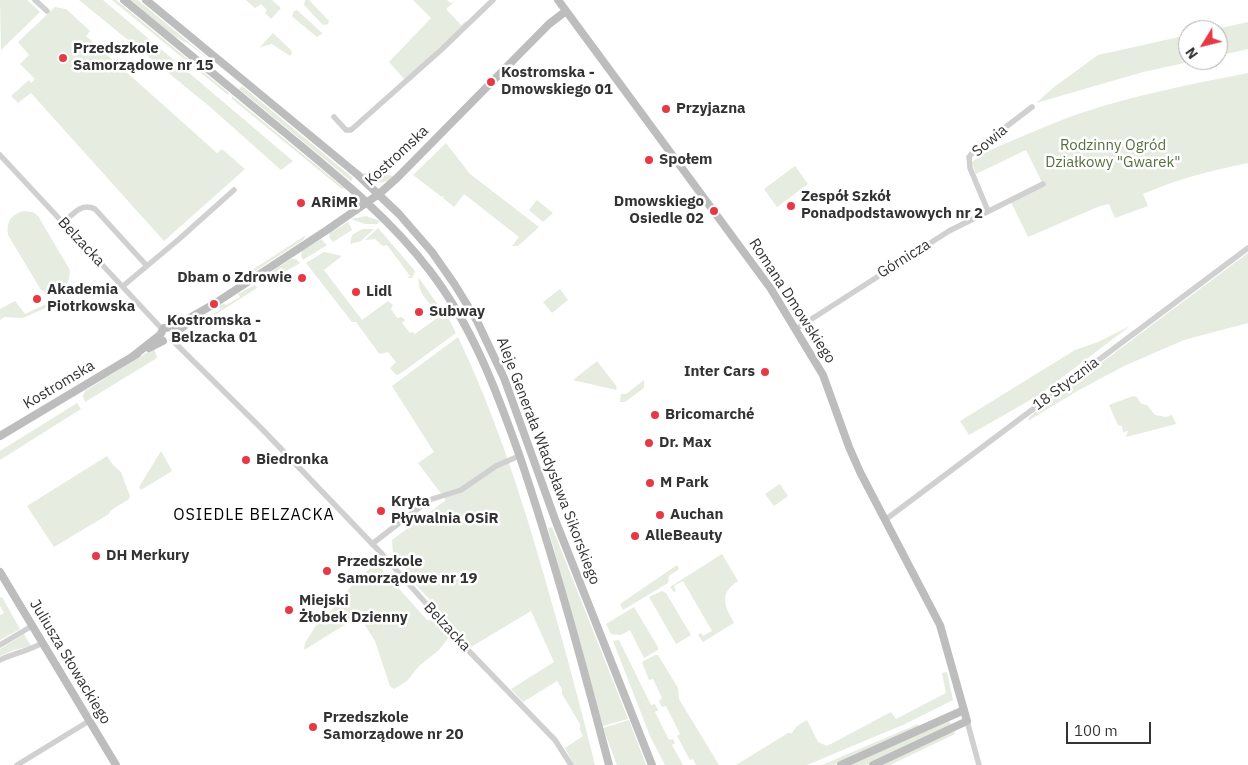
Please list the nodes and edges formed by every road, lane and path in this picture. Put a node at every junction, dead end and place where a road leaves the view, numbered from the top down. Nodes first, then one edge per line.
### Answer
1 (35, 0) edge
2 (124, 0) edge
3 (146, 0) edge
4 (493, 0) edge
5 (558, 0) edge
6 (47, 11) dead end
7 (566, 11) junction
8 (232, 69) junction
9 (214, 74) junction
10 (1032, 107) dead end
11 (334, 117) dead end
12 (0, 155) edge
13 (1043, 184) dead end
14 (234, 190) dead end
15 (379, 194) junction
16 (367, 202) junction
17 (988, 211) junction
18 (63, 222) junction
19 (1248, 248) edge
20 (147, 266) junction
21 (123, 286) junction
22 (796, 329) junction
23 (167, 335) junction
24 (0, 436) edge
25 (519, 456) junction
26 (885, 520) junction
27 (372, 544) junction
28 (0, 572) edge
29 (32, 626) junction
30 (42, 643) junction
31 (0, 646) edge
32 (0, 660) edge
33 (964, 710) junction
34 (89, 721) junction
35 (968, 721) junction
36 (17, 765) edge
37 (116, 765) edge
38 (571, 765) edge
39 (609, 765) edge
40 (652, 765) edge
41 (841, 765) edge
42 (873, 765) edge
43 (979, 765) edge

1 - 6 street
2 - 9 street, Aleje Generała Władysława Sikorskiego
3 - 8 street, Aleje Generała Władysława Sikorskiego
4 - 11 street
5 - 7 street, Romana Dmowskiego
7 - 15 street, Kostromska
7 - 22 street, Romana Dmowskiego
8 - 9 street
8 - 15 street, Aleje Generała Władysława Sikorskiego
9 - 16 street, Aleje Generała Władysława Sikorskiego
10 - 17 street, Sowia
12 - 18 street, Belzacka
13 - 17 street, Górnicza
14 - 20 street
15 - 16 street, Kostromska
15 - 40 street, Aleje Generała Władysława Sikorskiego
16 - 23 street, Kostromska
16 - 25 street, Aleje Generała Władysława Sikorskiego
17 - 22 street, Górnicza
18 - 20 street
18 - 21 street, Belzacka
19 - 26 street, 18 Stycznia
20 - 21 street
21 - 23 street, Belzacka
22 - 26 street, Romana Dmowskiego
23 - 24 street, Kostromska
23 - 27 street, Belzacka
25 - 27 street
25 - 39 street, Aleje Generała Władysława Sikorskiego
26 - 33 street, Romana Dmowskiego
27 - 38 street, Belzacka
28 - 29 street, Juliusza Słowackiego
29 - 30 street, Juliusza Słowackiego
29 - 31 street
30 - 32 street
30 - 34 street, Juliusza Słowackiego
33 - 35 street, Romana Dmowskiego
33 - 41 street
34 - 36 street
34 - 37 street, Juliusza Słowackiego
35 - 42 street
35 - 43 street, Romana Dmowskiego

